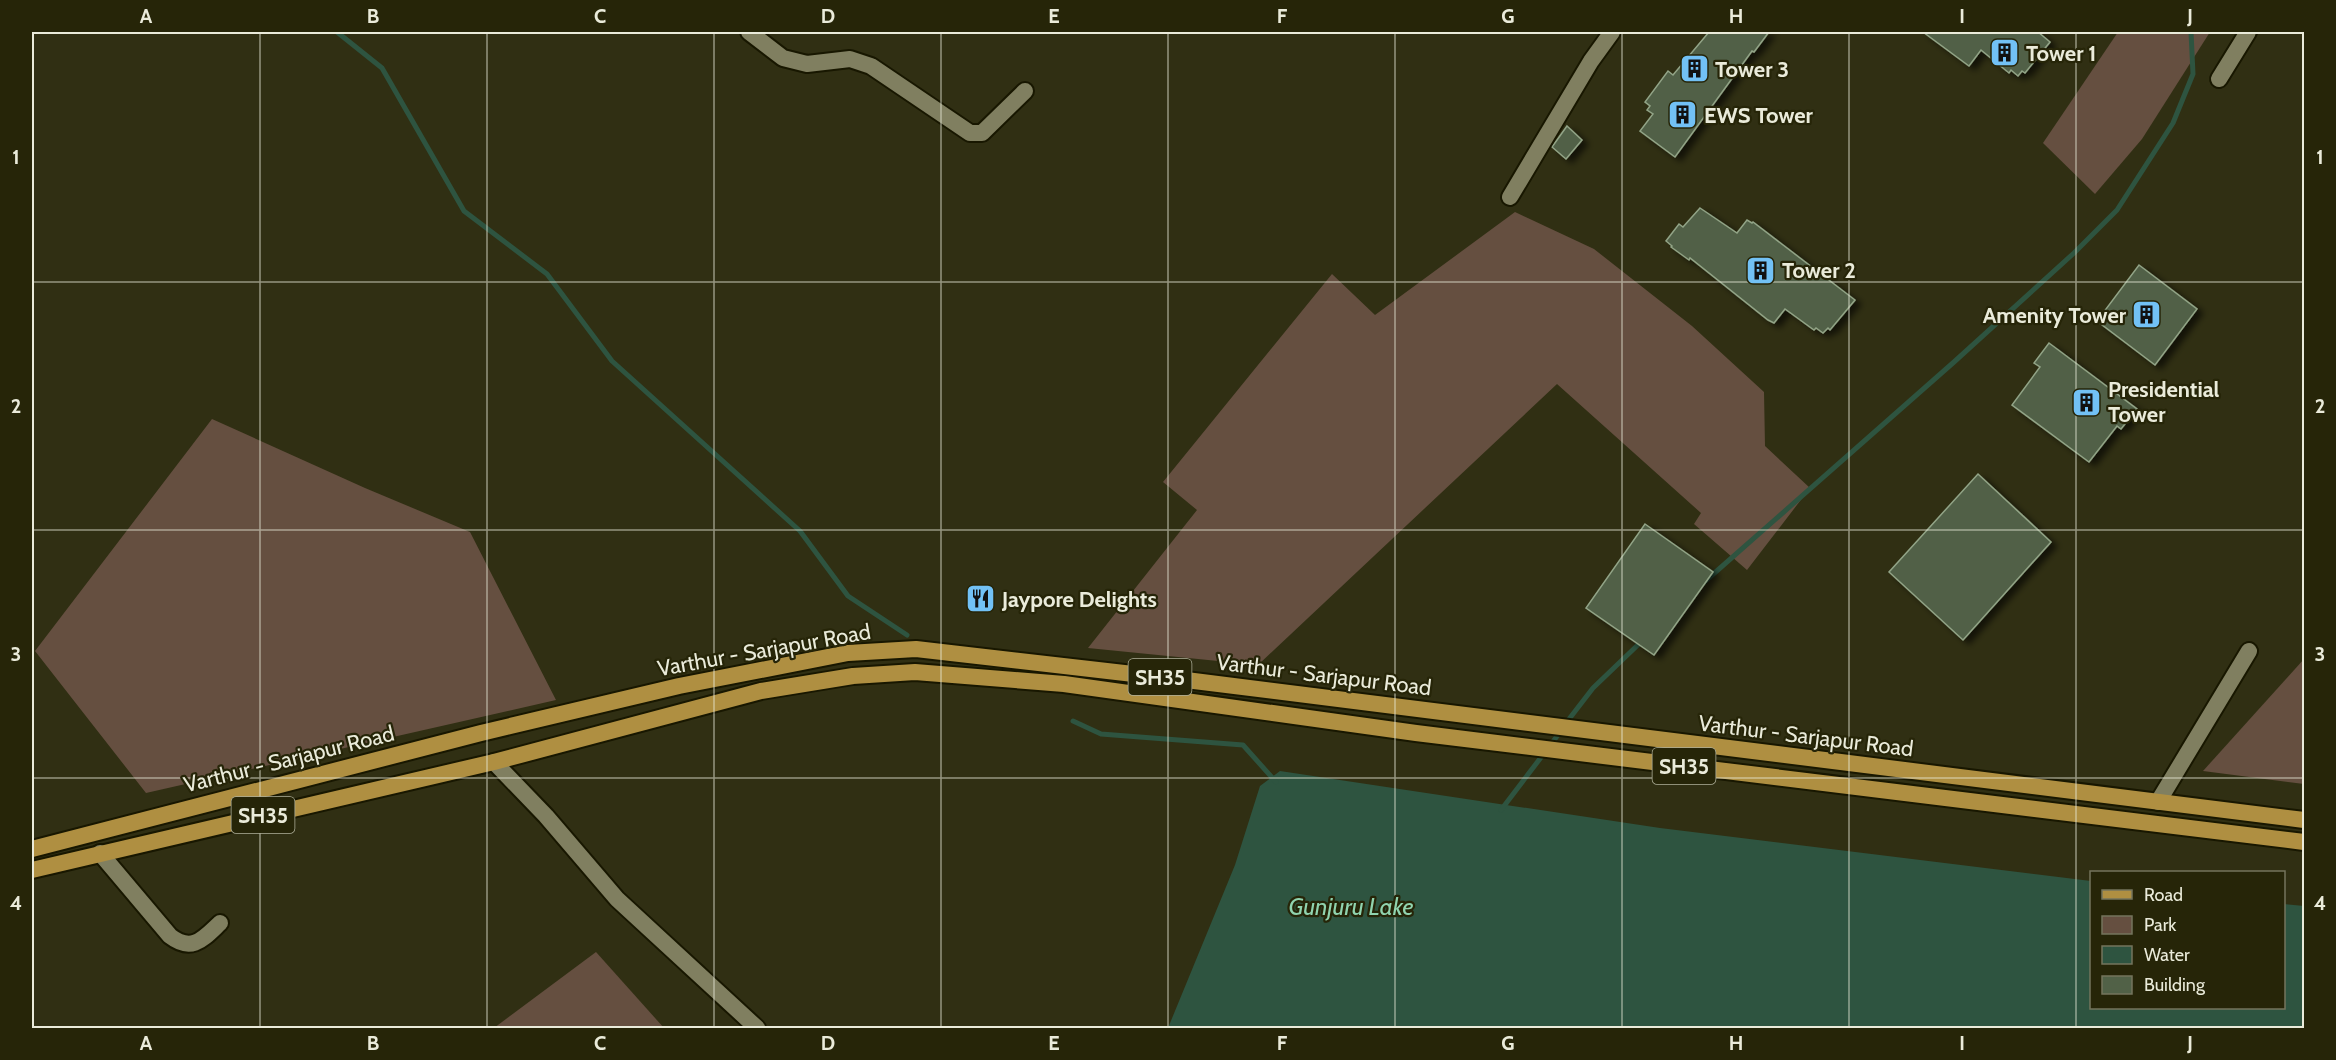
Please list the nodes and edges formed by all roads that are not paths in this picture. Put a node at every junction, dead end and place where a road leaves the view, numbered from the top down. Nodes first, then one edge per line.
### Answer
1 (749, 32) edge
2 (1612, 32) edge
3 (2248, 32) edge
4 (2219, 79) dead end
5 (1024, 92) dead end
6 (1510, 197) dead end
7 (2249, 651) dead end
8 (494, 762) junction
9 (2158, 802) junction
10 (2304, 820) edge
11 (2304, 842) edge
12 (32, 849) edge
13 (100, 853) junction
14 (32, 870) edge
15 (220, 923) dead end
16 (757, 1029) edge

1 - 5 street
2 - 6 street
3 - 4 street
7 - 9 street
8 - 11 main road, Varthur - Sarjapur Road / SH35
8 - 13 main road, Varthur - Sarjapur Road / SH35
8 - 16 street
9 - 10 main road, Varthur - Sarjapur Road / SH35
9 - 12 main road, Varthur - Sarjapur Road / SH35
13 - 14 main road, Varthur - Sarjapur Road / SH35
13 - 15 street

